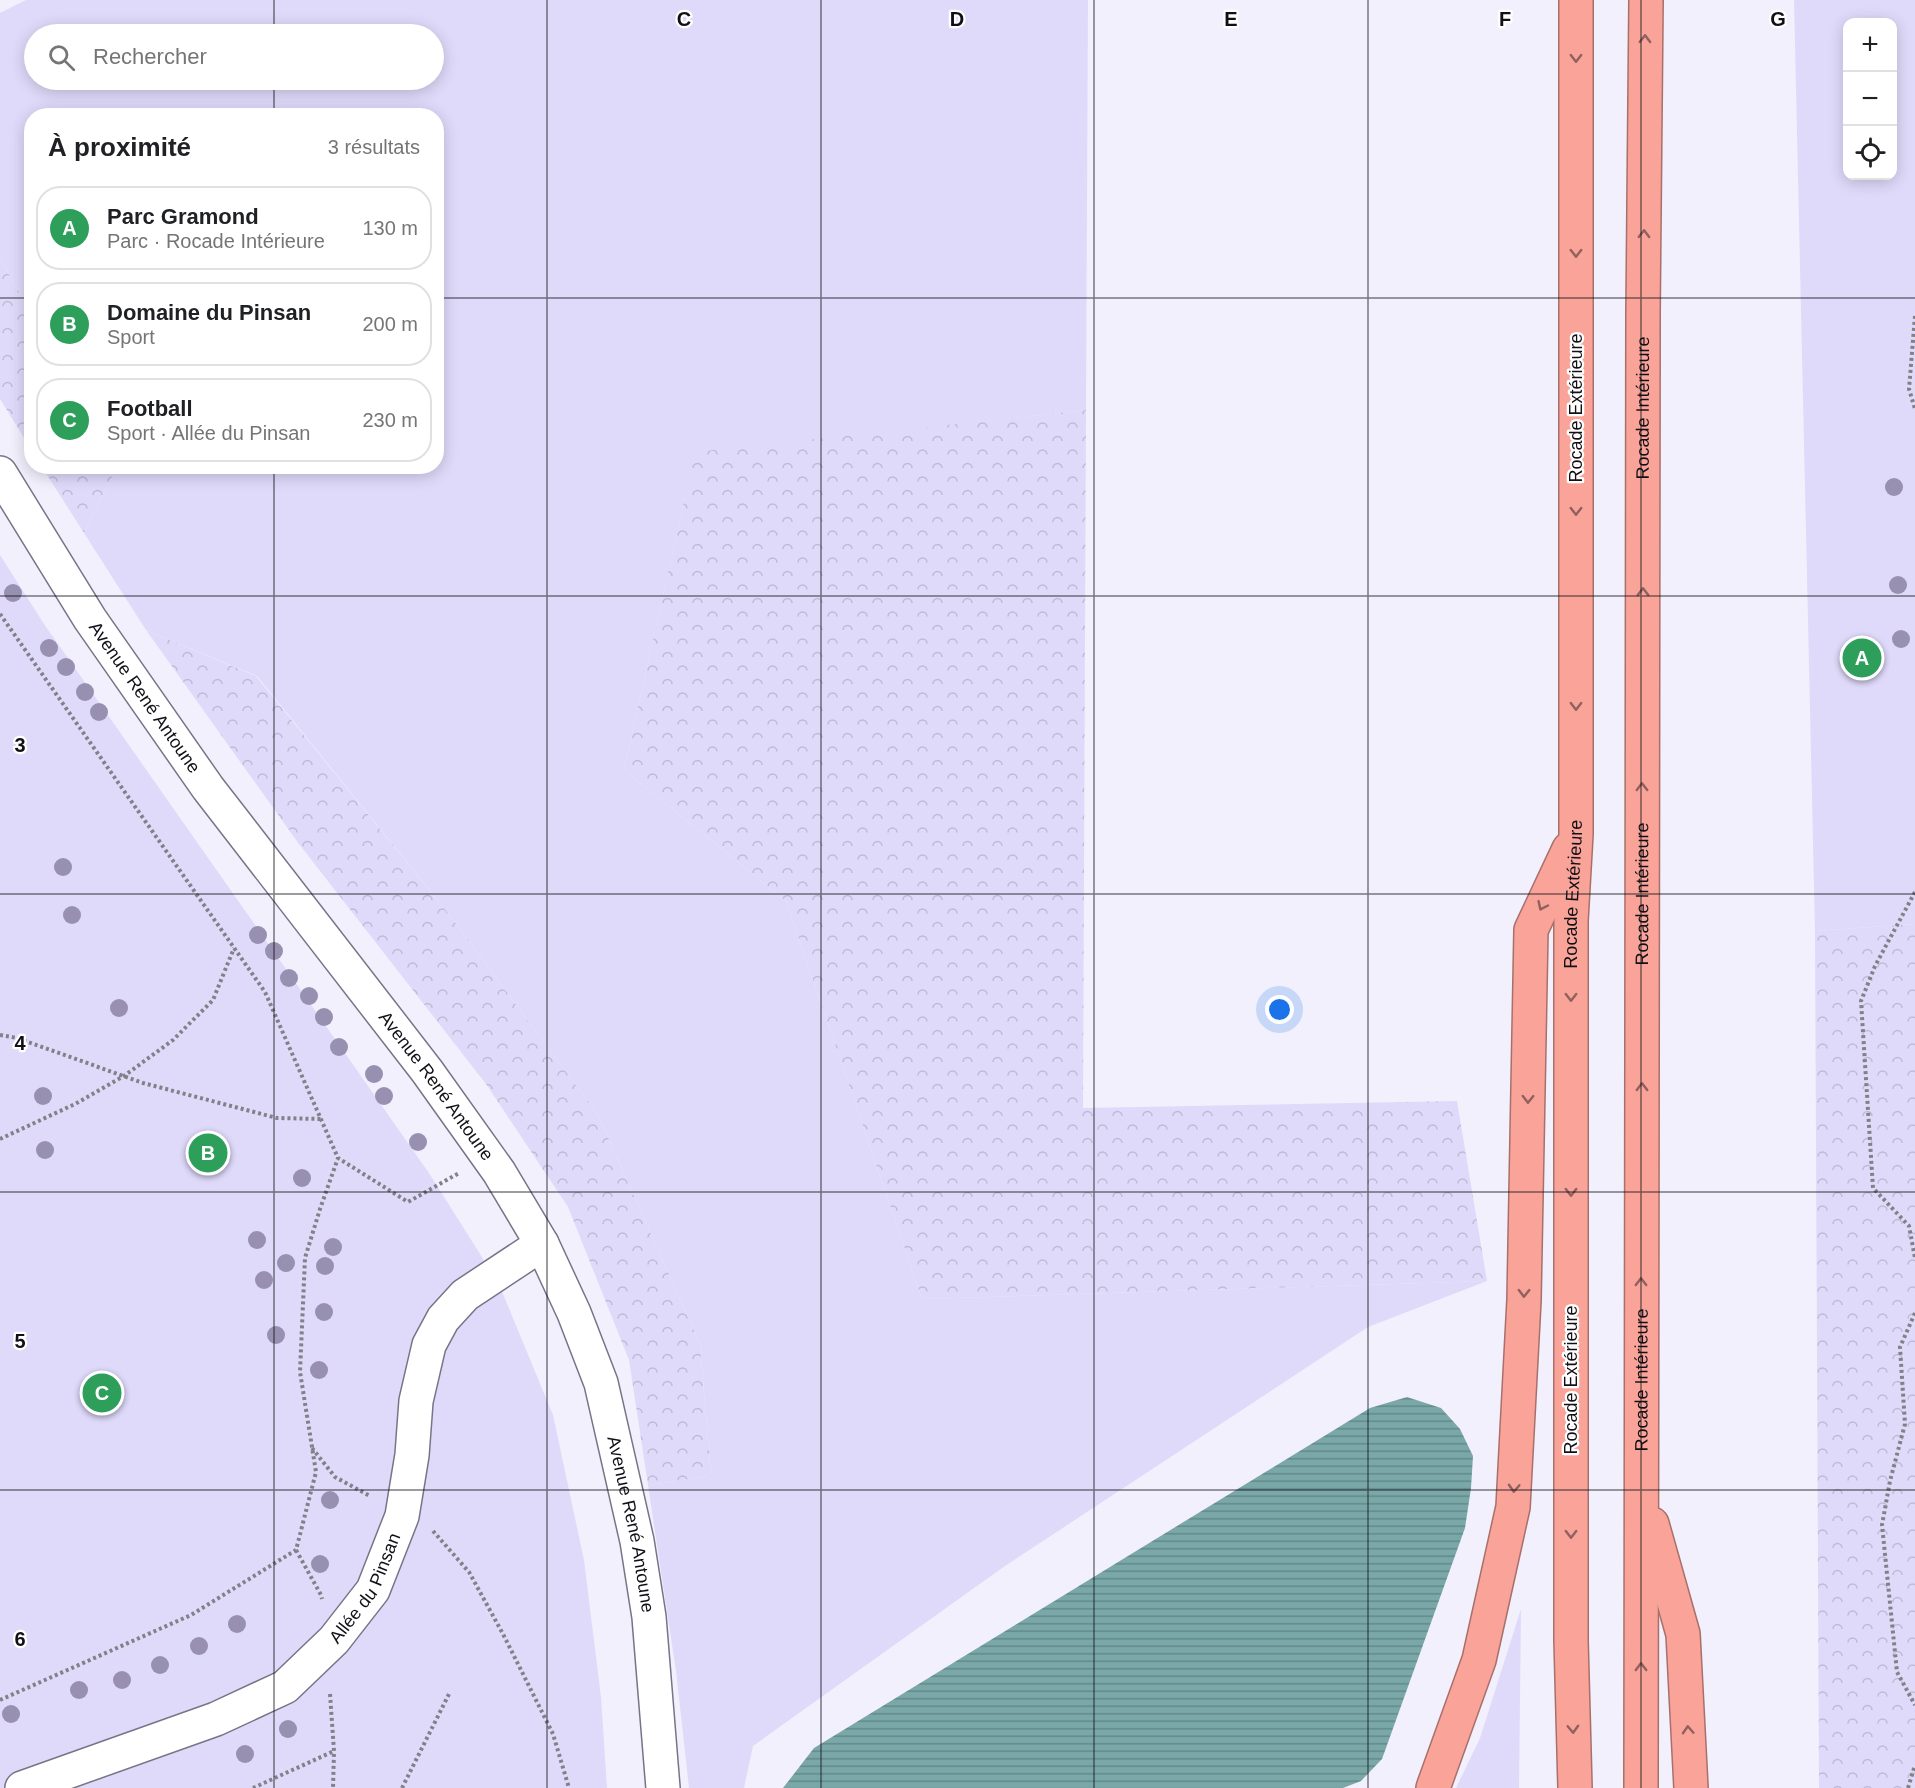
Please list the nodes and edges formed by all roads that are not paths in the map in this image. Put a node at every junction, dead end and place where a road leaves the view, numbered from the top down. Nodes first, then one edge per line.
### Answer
1 (1576, 0) edge
2 (1646, 0) edge
3 (0, 473) edge
4 (1575, 834) junction
5 (542, 1244) junction
6 (1641, 1487) junction
7 (22, 1788) edge
8 (663, 1788) edge
9 (1433, 1788) edge
10 (1575, 1788) edge
11 (1641, 1788) edge
12 (1690, 1788) edge

1 -> 4 highway, Rocade Extérieure
6 -> 2 highway, Rocade Intérieure
3 - 5 street, Avenue René Antoune
4 -> 9 highway
4 -> 10 highway, Rocade Extérieure
5 - 7 street, Allée du Pinsan
5 - 8 street, Avenue René Antoune
11 -> 6 highway, Rocade Intérieure
12 -> 6 highway

